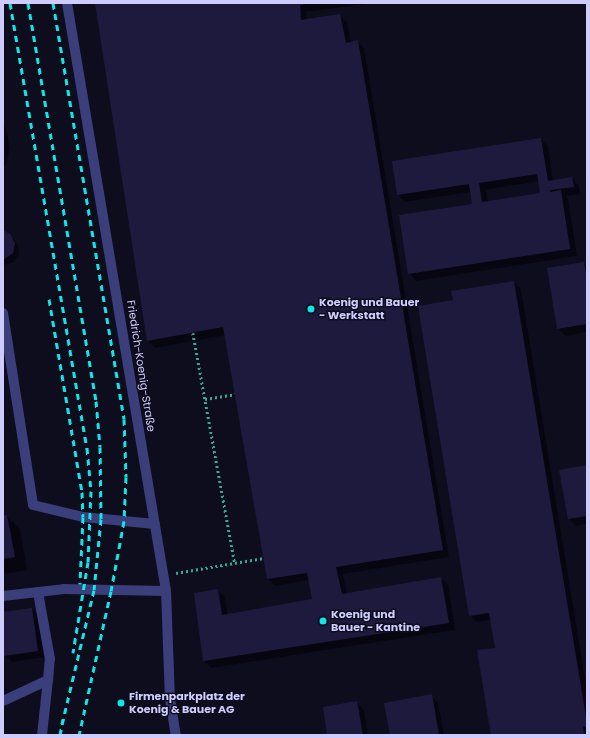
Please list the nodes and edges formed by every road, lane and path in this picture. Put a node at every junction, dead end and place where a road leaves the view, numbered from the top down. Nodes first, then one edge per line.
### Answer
1 (67, 3) edge
2 (3, 313) edge
3 (194, 333) dead end
4 (6, 352) edge
5 (235, 394) dead end
6 (205, 399) junction
7 (155, 524) junction
8 (264, 558) dead end
9 (235, 563) junction
10 (163, 574) junction
11 (166, 591) junction
12 (38, 592) junction
13 (3, 596) edge
14 (48, 680) junction
15 (3, 701) edge
16 (42, 735) edge
17 (176, 735) edge

1 - 7 street, Friedrich-Koenig-Straße
2 - 4 street
3 - 6 path
4 - 7 street
5 - 6 path
6 - 9 path
7 - 10 street, Friedrich-Koenig-Straße
8 - 9 path
9 - 10 path
10 - 11 street, Friedrich-Koenig-Straße
11 - 12 street
11 - 17 street, Friedrich-Koenig-Straße
12 - 13 street
12 - 14 street
14 - 15 street
14 - 16 street

